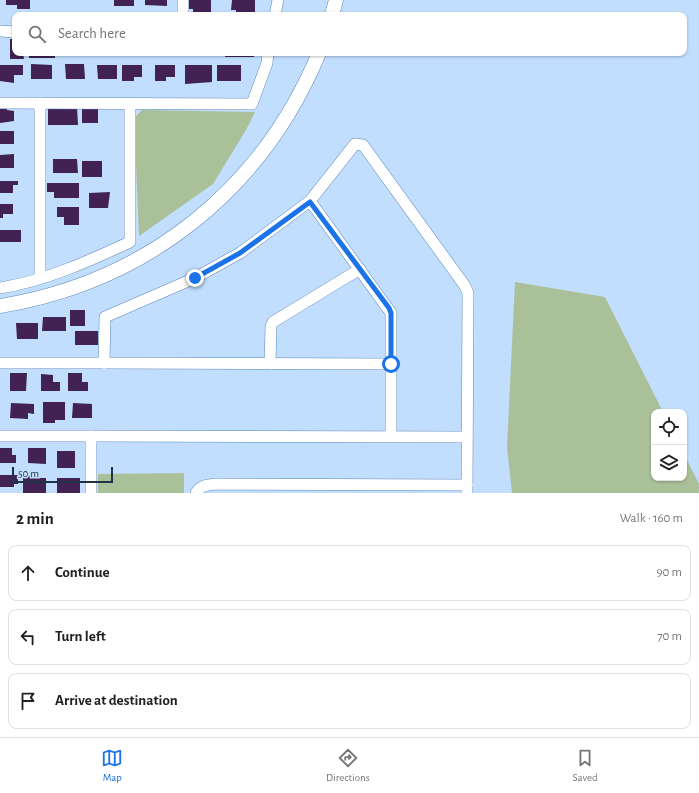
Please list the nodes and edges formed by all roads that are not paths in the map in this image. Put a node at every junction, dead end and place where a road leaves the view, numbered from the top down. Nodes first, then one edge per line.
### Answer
1 (183, 0) edge
2 (278, 0) edge
3 (336, 0) edge
4 (183, 12) edge
5 (276, 12) edge
6 (333, 12) edge
7 (0, 32) edge
8 (12, 32) edge
9 (268, 56) edge
10 (318, 56) edge
11 (0, 103) edge
12 (40, 103) junction
13 (130, 104) junction
14 (310, 202) junction
15 (360, 269) junction
16 (40, 278) junction
17 (0, 288) edge
18 (0, 306) edge
19 (0, 363) edge
20 (104, 363) junction
21 (270, 364) junction
22 (391, 364) junction
23 (0, 436) edge
24 (91, 436) junction
25 (391, 436) junction
26 (467, 437) junction
27 (467, 489) edge
28 (92, 493) edge
29 (196, 493) edge

1 - 4 street
2 - 5 street
3 - 6 street
7 - 8 street
9 - 13 street
10 - 18 street
11 - 12 street
12 - 13 street
12 - 16 street
13 - 16 street
14 - 15 street
14 - 20 street
14 - 26 street
15 - 21 street
15 - 22 street
16 - 17 street
19 - 20 street
20 - 21 street
21 - 22 street
22 - 25 street
23 - 24 street
24 - 25 street
24 - 28 street
25 - 26 street
26 - 27 street
27 - 29 street

